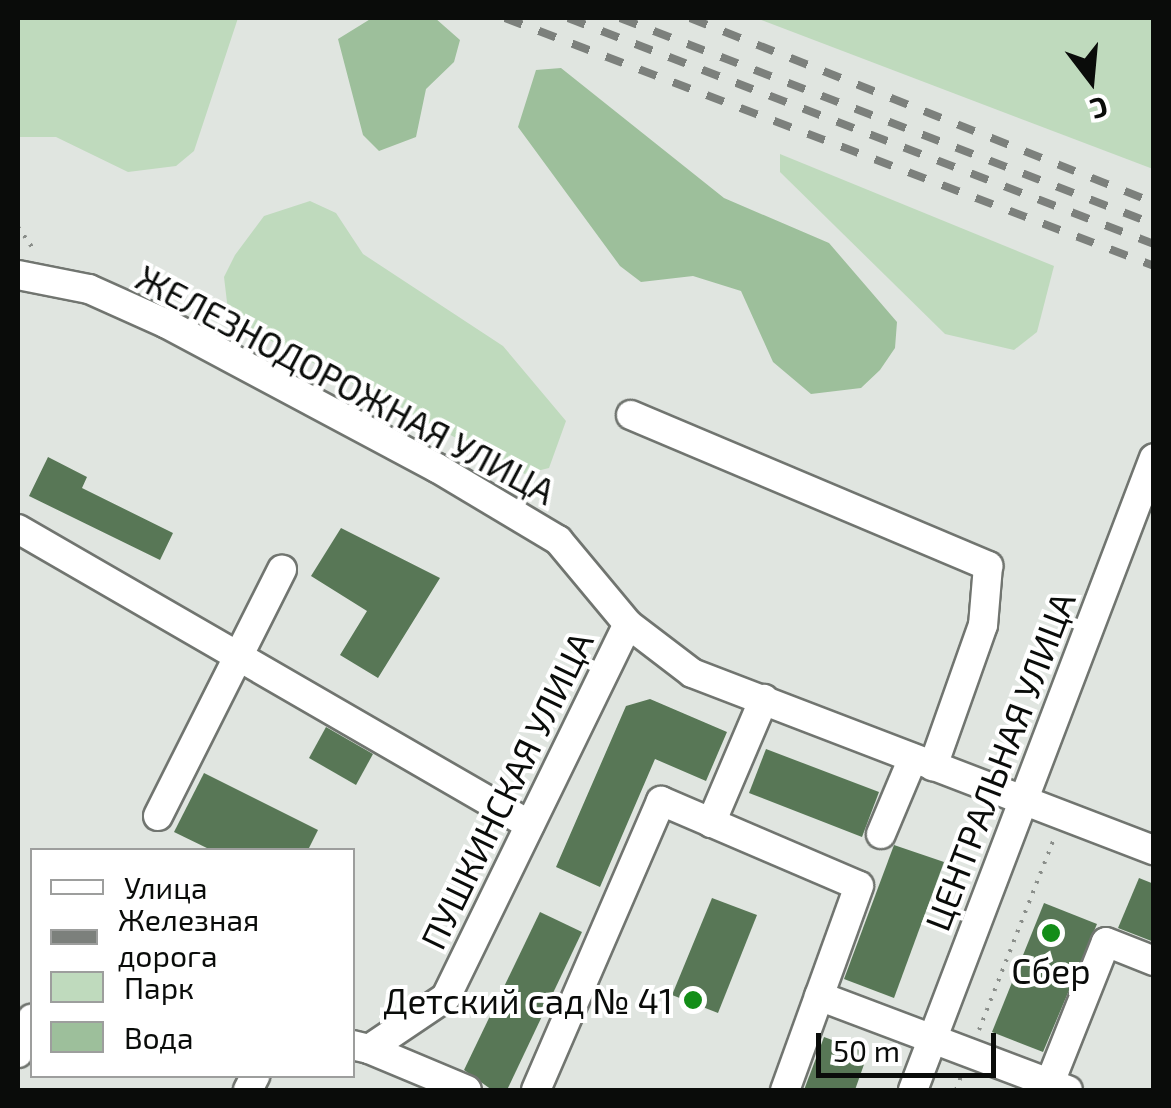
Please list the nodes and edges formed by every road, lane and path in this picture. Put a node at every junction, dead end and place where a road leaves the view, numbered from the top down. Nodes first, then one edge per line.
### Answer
1 (18, 274) edge
2 (631, 415) dead end
3 (1154, 458) edge
4 (18, 529) edge
5 (282, 569) dead end
6 (628, 624) junction
7 (241, 655) junction
8 (764, 700) junction
9 (923, 762) junction
10 (1024, 801) junction
11 (158, 816) dead end
12 (711, 823) junction
13 (530, 826) junction
14 (881, 834) dead end
15 (1072, 842) dead end
16 (1154, 850) edge
17 (1154, 961) edge
18 (820, 996) junction
19 (30, 1025) edge
20 (934, 1036) junction
21 (361, 1047) edge
22 (971, 1051) junction
23 (18, 1053) edge
24 (1055, 1088) edge
25 (467, 1090) edge
26 (536, 1090) edge
27 (785, 1090) edge
28 (913, 1090) edge
29 (956, 1090) edge

1 - 6 street, ЖЕЛЕЗНОДОРОЖНАЯ УЛИЦА
2 - 9 street
3 - 10 street, ЦЕНТРАЛЬНАЯ УЛИЦА
4 - 7 street
5 - 7 street
6 - 8 street, ЖЕЛЕЗНОДОРОЖНАЯ УЛИЦА
6 - 13 street, ПУШКИНСКАЯ УЛИЦА
7 - 11 street
7 - 13 street
8 - 9 street, ЖЕЛЕЗНОДОРОЖНАЯ УЛИЦА
8 - 12 street
9 - 10 street, ЖЕЛЕЗНОДОРОЖНАЯ УЛИЦА
9 - 14 street
10 - 16 street, ЖЕЛЕЗНОДОРОЖНАЯ УЛИЦА
10 - 20 street, ЦЕНТРАЛЬНАЯ УЛИЦА
12 - 18 street
12 - 26 street
13 - 21 street, ПУШКИНСКАЯ УЛИЦА
15 - 22 path
17 - 24 street
18 - 20 street
18 - 27 street
19 - 23 street
20 - 22 street
20 - 28 street, ЦЕНТРАЛЬНАЯ УЛИЦА
21 - 25 street
22 - 24 street
22 - 29 path

